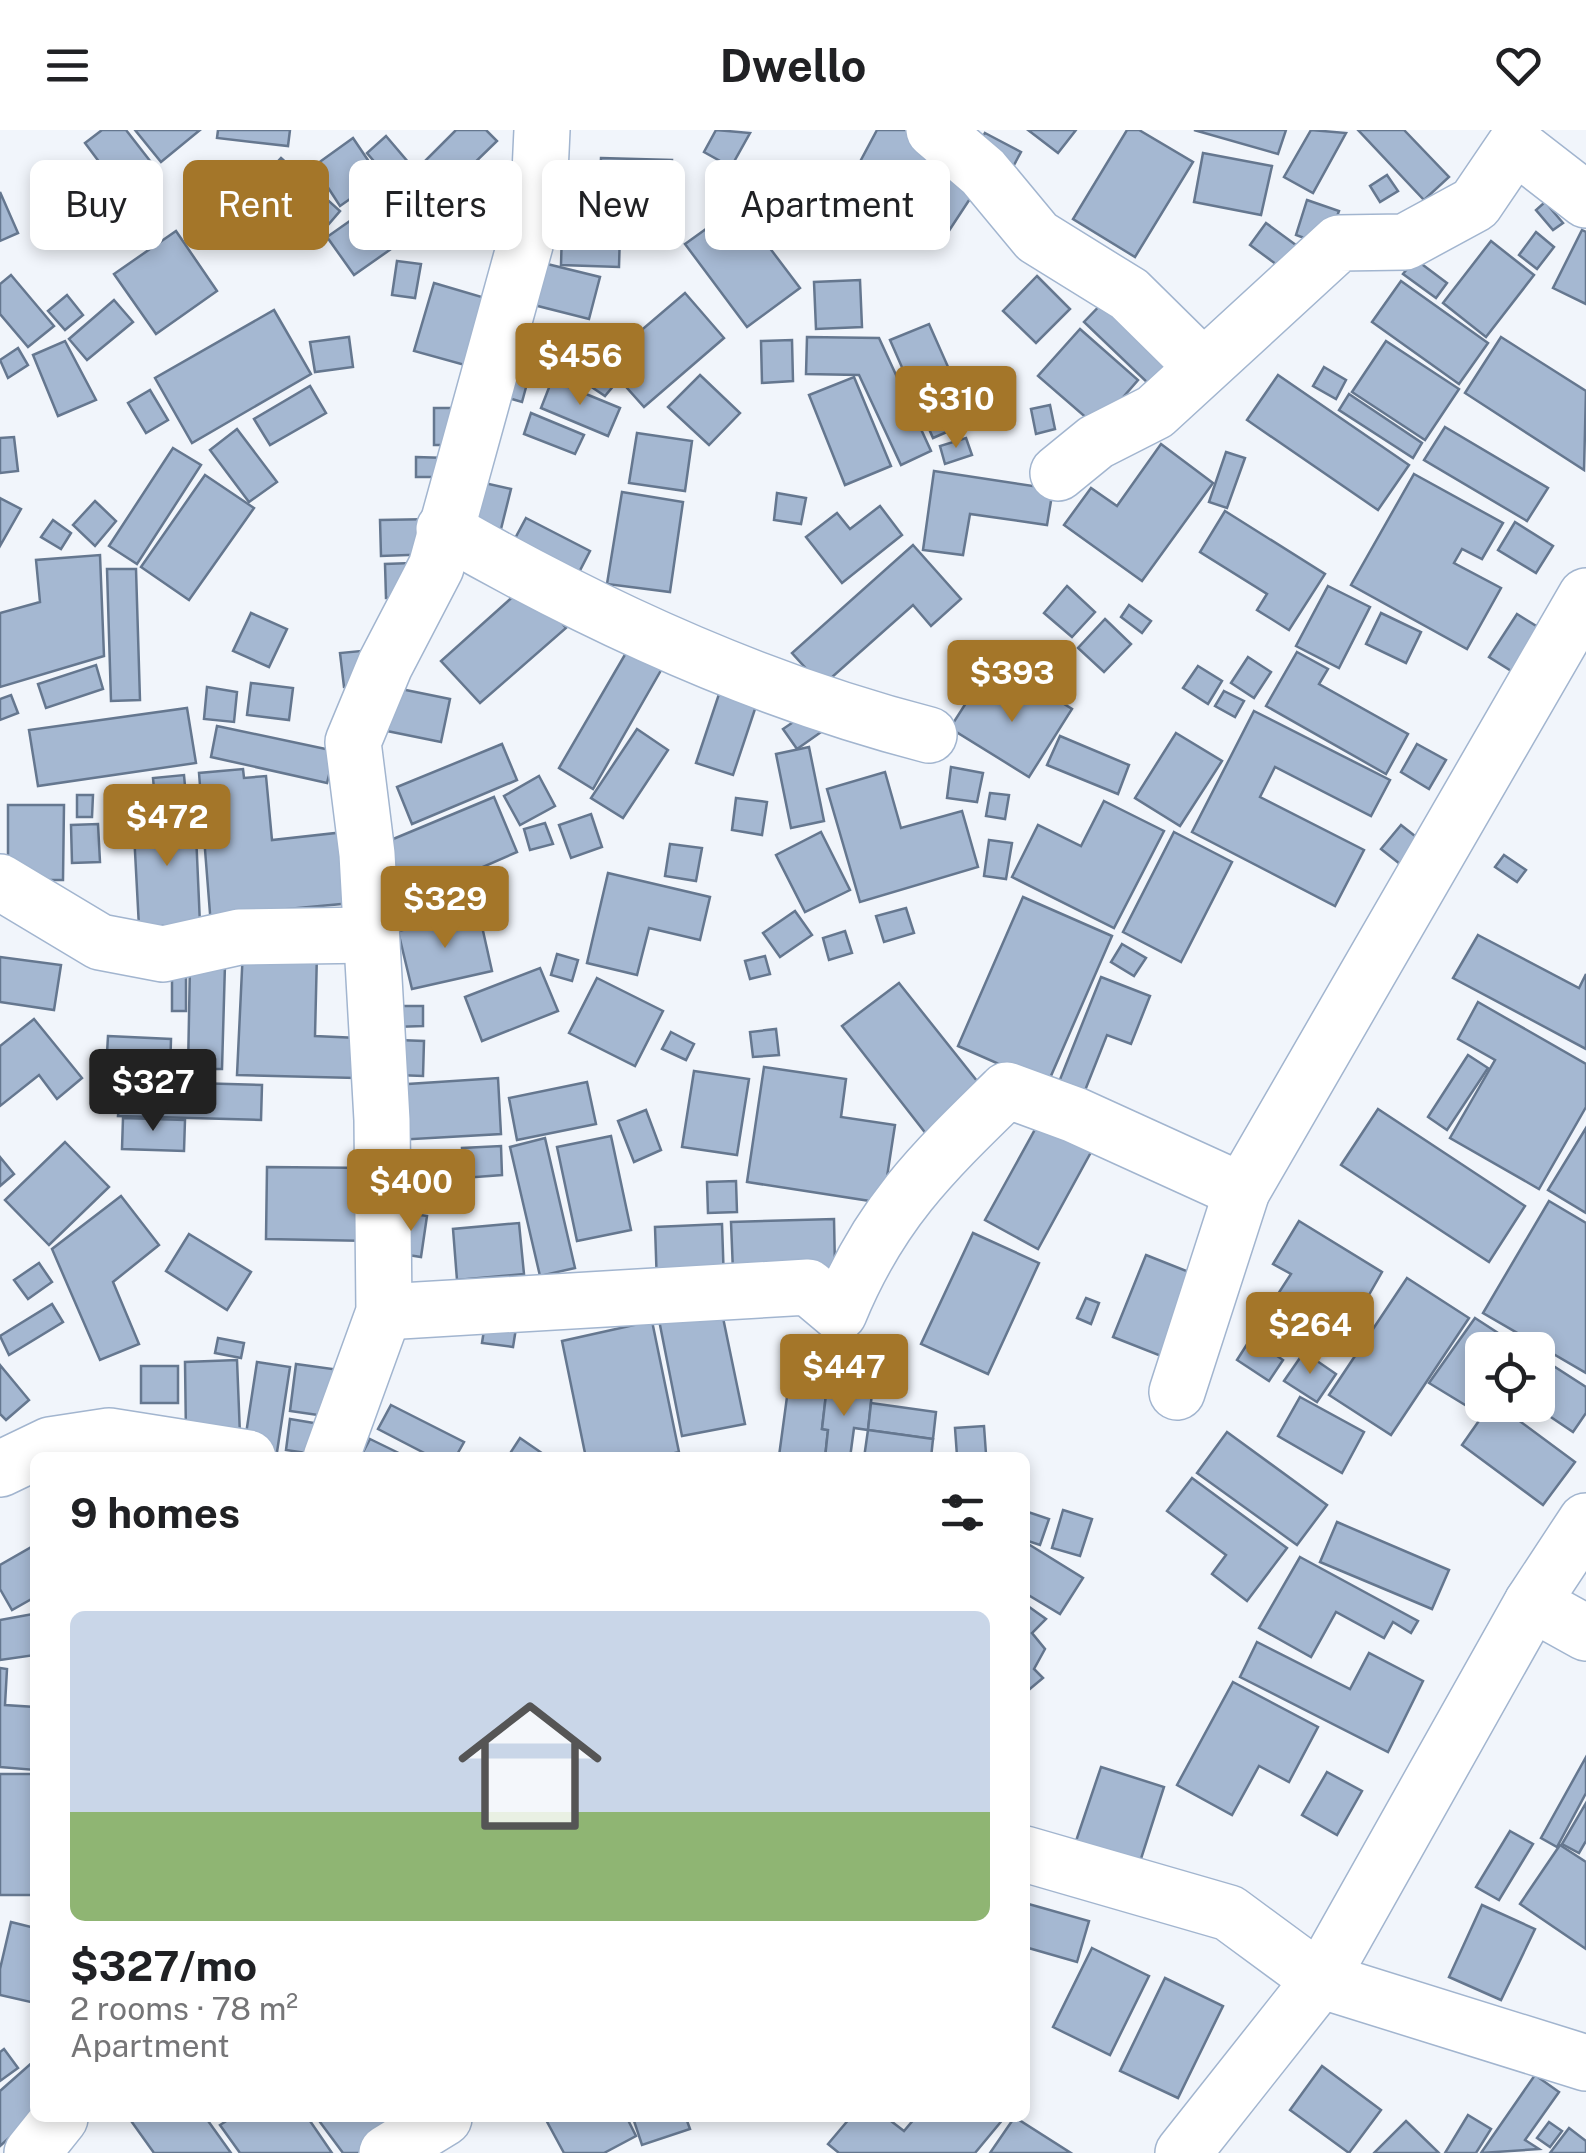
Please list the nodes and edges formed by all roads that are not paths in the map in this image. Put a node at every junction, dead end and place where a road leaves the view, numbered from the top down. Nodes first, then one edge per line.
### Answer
1 (542, 130) edge
2 (934, 130) edge
3 (1514, 141) edge
4 (1586, 200) edge
5 (1201, 366) junction
6 (1058, 473) dead end
7 (444, 528) junction
8 (1586, 596) edge
9 (929, 735) dead end
10 (0, 882) edge
11 (372, 934) junction
12 (1242, 1192) junction
13 (384, 1312) junction
14 (1177, 1392) dead end
15 (35, 1452) edge
16 (210, 1452) edge
17 (334, 1452) edge
18 (30, 1454) edge
19 (0, 1468) edge
20 (1586, 1520) edge
21 (1532, 1603) junction
22 (1586, 1633) edge
23 (1030, 1855) edge
24 (1320, 1980) junction
25 (1586, 2063) edge
26 (57, 2122) edge
27 (437, 2122) edge
28 (32, 2153) edge
29 (386, 2153) edge
30 (1182, 2153) edge

1 - 7 street
2 - 5 street
3 - 4 street
3 - 5 street
5 - 6 street
7 - 9 street
7 - 11 street
8 - 12 street
10 - 11 street
11 - 13 street
12 - 13 street
12 - 14 street
13 - 17 street
15 - 16 street
18 - 19 street
20 - 21 street
21 - 22 street
21 - 24 street
23 - 24 street
24 - 25 street
24 - 30 street
26 - 28 street
27 - 29 street

